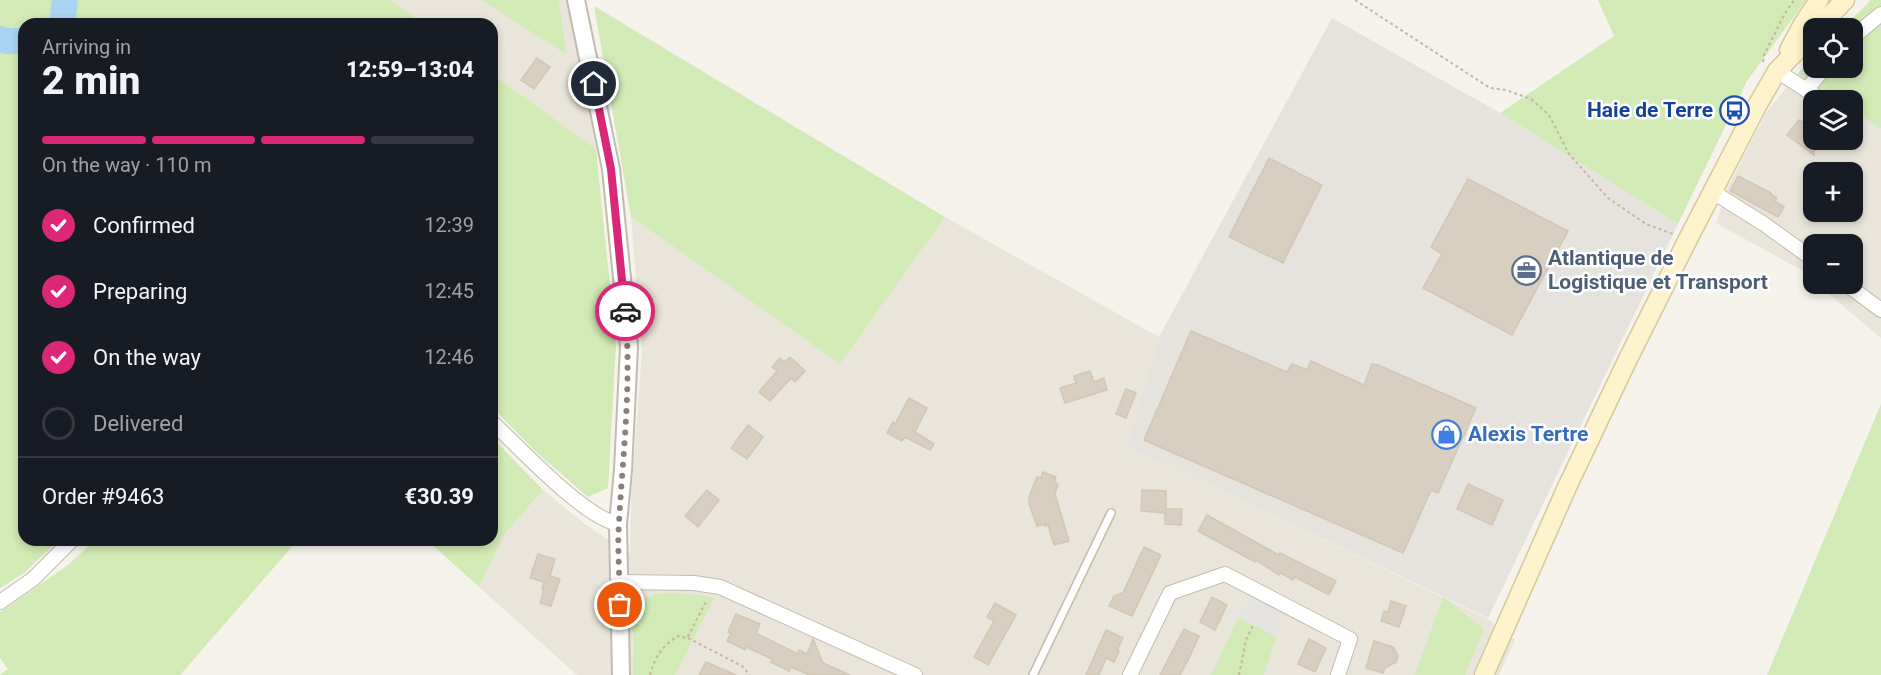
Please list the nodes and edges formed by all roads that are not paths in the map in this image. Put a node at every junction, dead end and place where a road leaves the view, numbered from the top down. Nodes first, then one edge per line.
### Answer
1 (576, 0) edge
2 (1820, 0) edge
3 (1845, 0) edge
4 (1881, 14) edge
5 (1828, 18) edge
6 (1863, 29) edge
7 (1803, 43) edge
8 (1774, 68) junction
9 (1816, 78) edge
10 (1806, 90) joint
11 (1713, 192) junction
12 (1803, 252) edge
13 (1859, 294) edge
14 (1881, 310) edge
15 (498, 428) edge
16 (1112, 513) dead end
17 (618, 524) junction
18 (66, 546) edge
19 (620, 582) junction
20 (0, 602) edge
21 (621, 675) edge
22 (915, 675) edge
23 (1033, 675) edge
24 (1130, 675) edge
25 (1338, 675) edge
26 (1484, 675) edge

1 - 17 street
2 - 8 main road
3 - 5 main road
4 - 6 street
7 - 8 main road
8 - 10 street
8 - 11 main road
9 - 10 street
11 - 12 street
11 - 26 main road
13 - 14 street
15 - 17 street
16 - 23 lane
17 - 19 street
18 - 20 street
19 - 21 street
19 - 22 street
24 - 25 street

